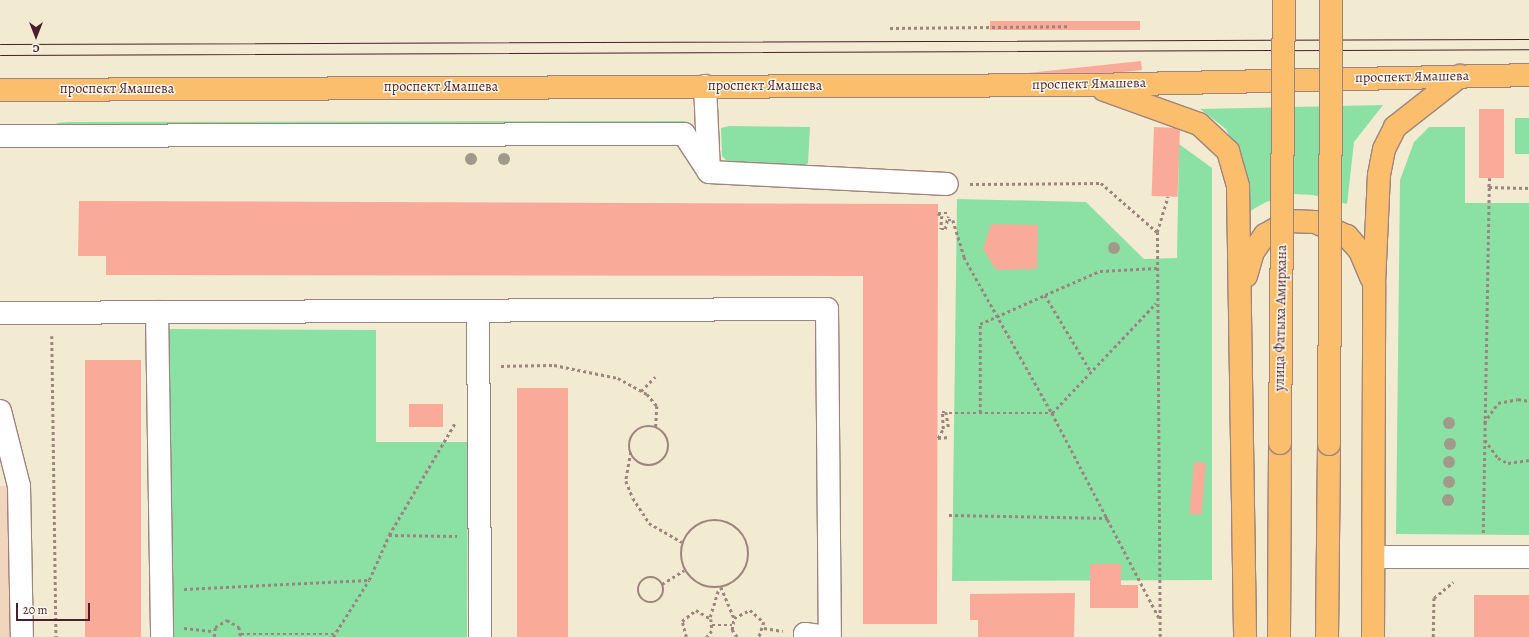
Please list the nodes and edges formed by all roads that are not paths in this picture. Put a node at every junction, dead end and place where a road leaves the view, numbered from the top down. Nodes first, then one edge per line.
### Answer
1 (1284, 0) edge
2 (1331, 0) edge
3 (1529, 75) edge
4 (1460, 76) junction
5 (1092, 85) junction
6 (705, 86) junction
7 (0, 90) edge
8 (0, 136) edge
9 (709, 172) junction
10 (948, 184) road end
11 (1374, 284) junction
12 (1242, 289) junction
13 (157, 312) junction
14 (478, 312) junction
15 (0, 313) edge
16 (0, 411) edge
17 (1375, 557) junction
18 (1529, 557) edge
19 (22, 637) edge
20 (162, 637) edge
21 (480, 637) edge
22 (805, 637) edge
23 (829, 637) edge
24 (1245, 637) edge
25 (1279, 637) edge
26 (1327, 637) edge
27 (1373, 637) edge

1 - 25 main road, улица Фатыха Амирхана, bridge
2 - 26 main road, bridge
3 - 4 main road, проспект Ямашева
4 - 5 main road, проспект Ямашева
4 - 11 main road
5 - 6 main road, проспект Ямашева
5 - 12 main road
6 - 7 main road, проспект Ямашева
6 - 9 lane
8 - 9 lane
9 - 10 lane
11 - 12 main road
11 - 17 main road
12 - 24 main road
13 - 14 lane
13 - 15 lane
13 - 20 lane
14 - 21 lane
14 - 23 lane
16 - 19 lane
17 - 18 lane
17 - 27 main road
22 - 23 lane

